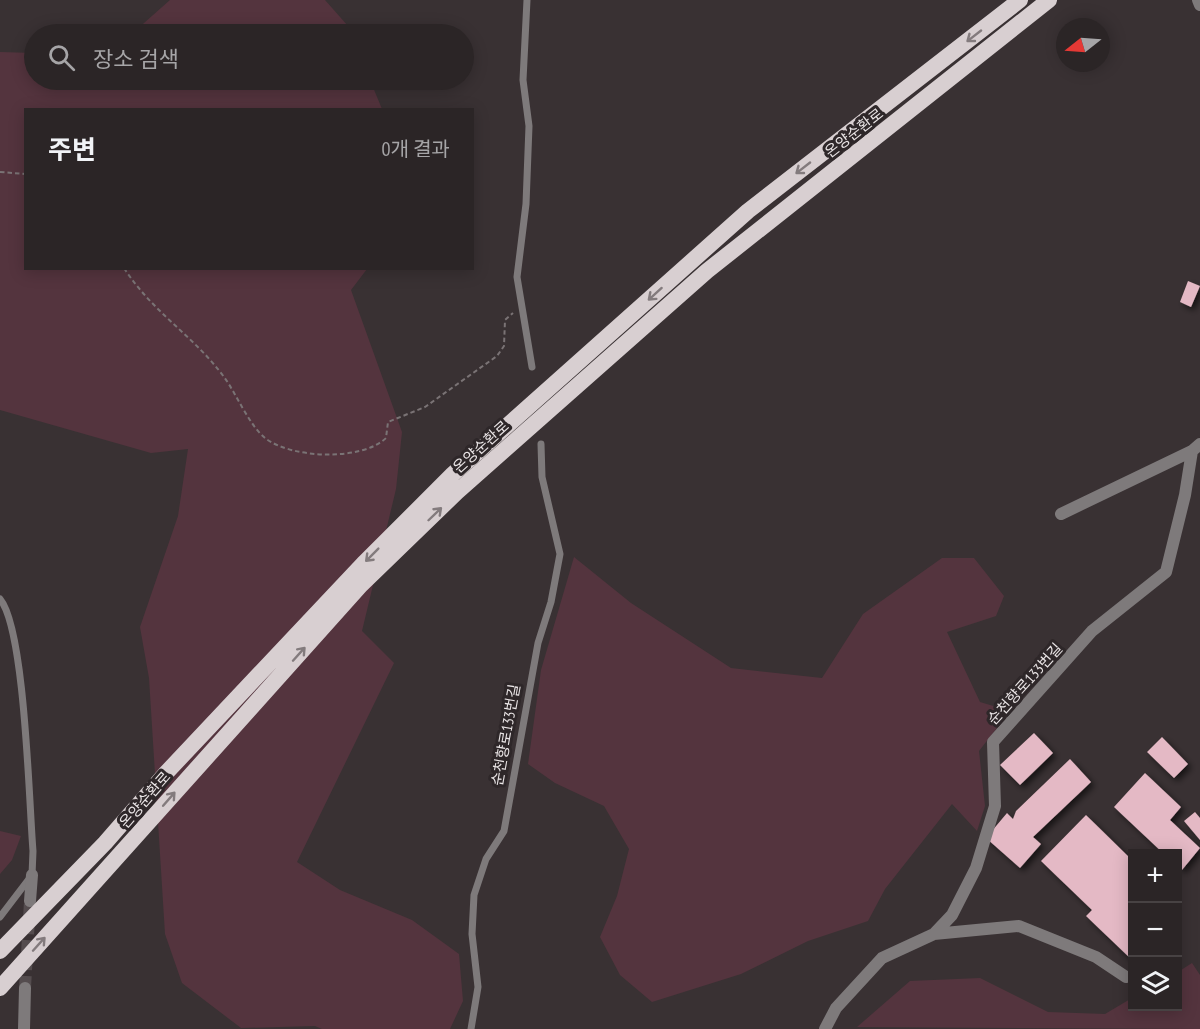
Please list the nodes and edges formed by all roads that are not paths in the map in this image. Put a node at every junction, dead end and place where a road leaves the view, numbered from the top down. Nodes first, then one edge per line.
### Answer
1 (527, 0) edge
2 (1020, 0) edge
3 (1049, 0) edge
4 (1198, 0) edge
5 (1200, 5) edge
6 (532, 367) dead end
7 (541, 444) dead end
8 (1196, 448) edge
9 (1062, 514) dead end
10 (0, 599) edge
11 (32, 875) junction
12 (30, 902) tunnel mouth
13 (0, 917) edge
14 (934, 934) junction
15 (0, 951) edge
16 (1126, 977) dead end
17 (0, 988) edge
18 (25, 988) tunnel mouth
19 (24, 1029) edge
20 (471, 1029) edge
21 (825, 1029) edge

1 - 6 lane
2 -> 15 highway, 온양순환로
17 -> 3 highway, 온양순환로
4 - 5 street
7 - 20 lane, 순천향로133번길
8 - 9 street
8 - 14 street, 순천향로133번길
10 - 11 lane
11 - 12 street
11 - 13 lane
14 - 16 street
14 - 21 street, 순천향로133번길
18 - 19 street

